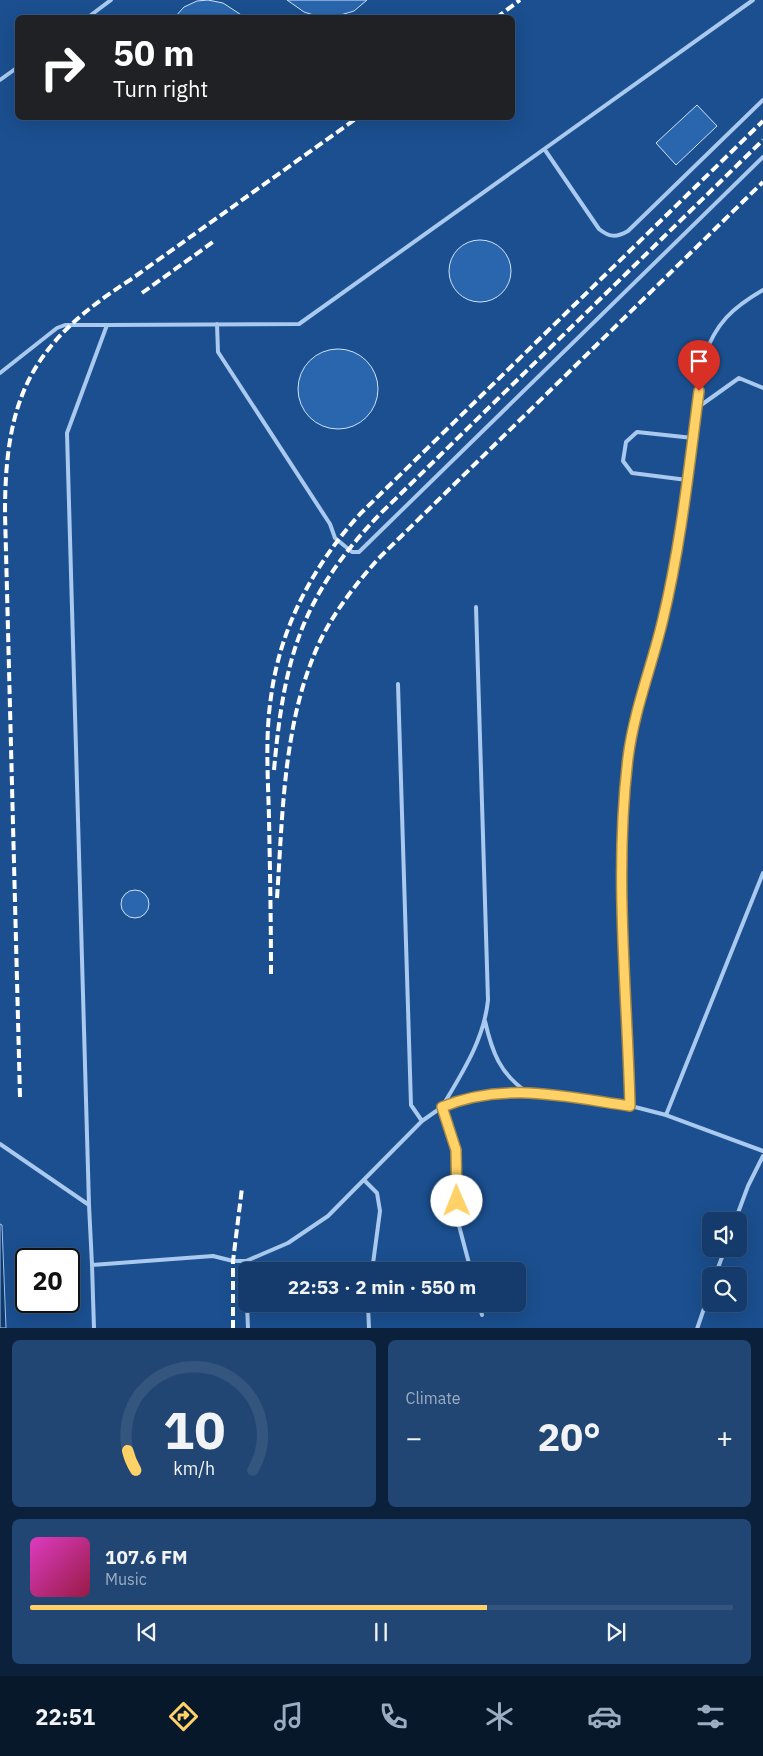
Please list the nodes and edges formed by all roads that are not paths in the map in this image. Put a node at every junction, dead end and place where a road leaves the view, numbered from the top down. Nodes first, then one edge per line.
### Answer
1 (111, 0) edge
2 (753, 0) edge
3 (91, 15) edge
4 (15, 70) edge
5 (0, 80) edge
6 (763, 100) edge
7 (545, 150) junction
8 (763, 157) edge
9 (763, 290) edge
10 (218, 324) junction
11 (107, 325) junction
12 (0, 373) edge
13 (763, 388) edge
14 (697, 408) junction
15 (693, 438) junction
16 (687, 480) junction
17 (476, 607) dead end
18 (398, 684) dead end
19 (763, 873) edge
20 (485, 1021) junction
21 (527, 1092) junction
22 (630, 1106) junction
23 (442, 1107) junction
24 (666, 1115) junction
25 (422, 1121) junction
26 (0, 1144) edge
27 (763, 1151) edge
28 (763, 1156) edge
29 (364, 1180) junction
30 (89, 1205) junction
31 (738, 1212) edge
32 (246, 1261) joint
33 (373, 1262) edge
34 (469, 1262) edge
35 (92, 1265) junction
36 (247, 1312) edge
37 (368, 1312) edge
38 (481, 1312) edge
39 (703, 1312) edge
40 (482, 1315) dead end
41 (94, 1328) edge
42 (248, 1328) edge
43 (369, 1328) edge
44 (697, 1328) edge

1 - 3 lane
2 - 7 lane
4 - 5 lane
6 - 7 lane
7 - 10 lane
8 - 10 lane
9 - 14 lane
10 - 11 lane
11 - 12 lane
11 - 30 lane
13 - 14 lane
14 - 15 lane
15 - 16 lane
15 - 16 lane
16 - 22 lane
17 - 20 lane
18 - 25 lane
19 - 24 lane
20 - 21 lane
20 - 23 lane
21 - 22 lane
21 - 23 lane
22 - 24 lane
23 - 25 lane
23 - 34 lane
24 - 27 lane
25 - 29 lane
26 - 30 lane
28 - 31 lane
29 - 32 lane
29 - 33 lane
30 - 35 lane
32 - 35 lane
35 - 41 lane
36 - 42 lane
37 - 43 lane
38 - 40 lane
39 - 44 lane

